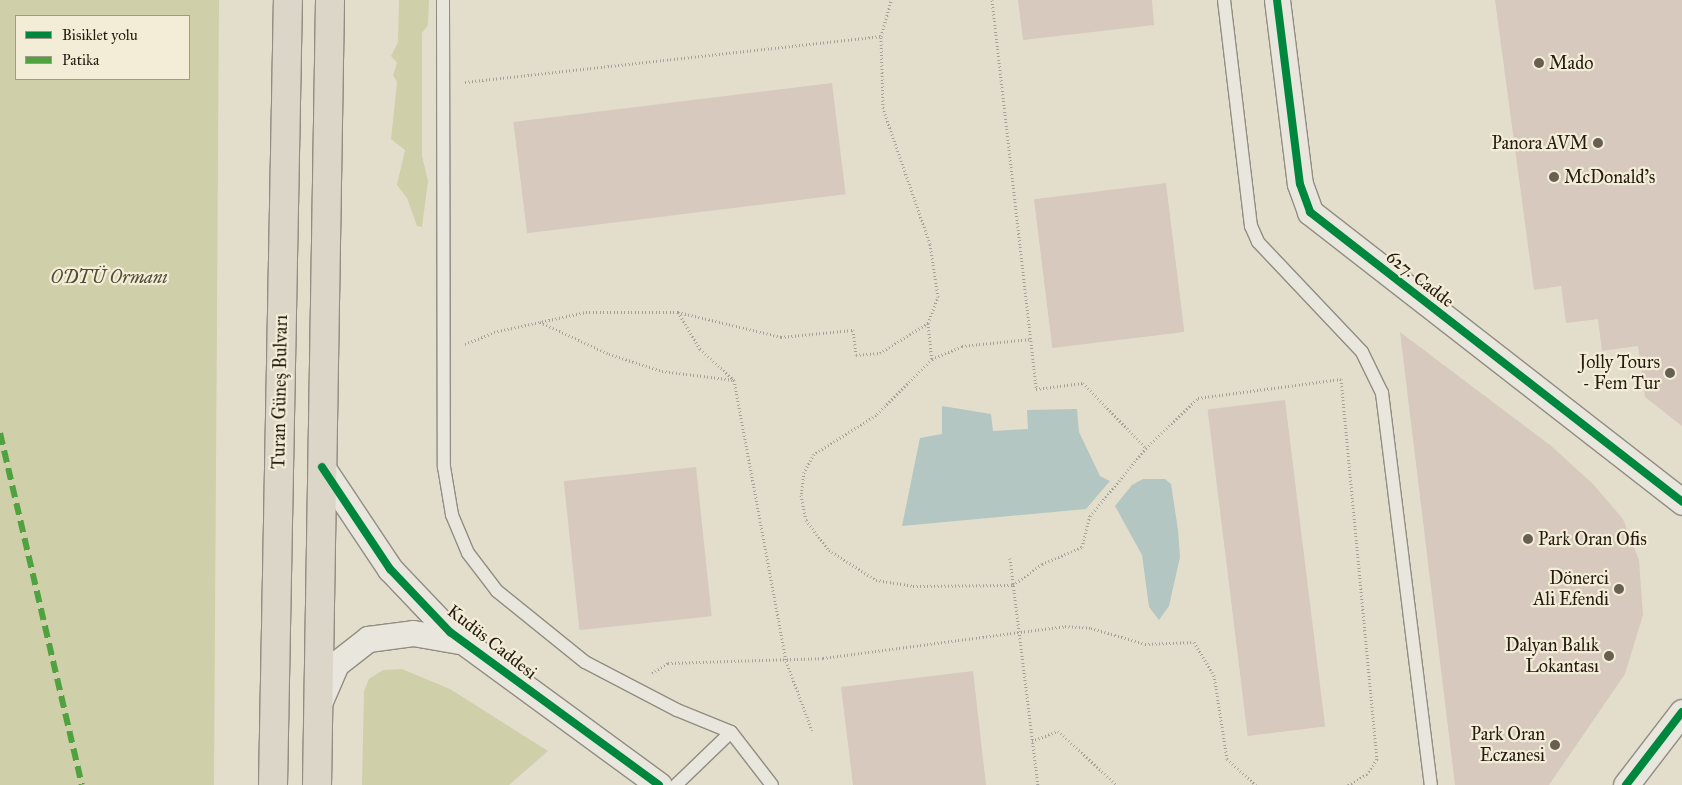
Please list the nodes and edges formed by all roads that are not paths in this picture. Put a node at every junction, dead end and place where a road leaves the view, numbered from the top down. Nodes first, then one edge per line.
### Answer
1 (288, 0) edge
2 (330, 0) edge
3 (443, 0) edge
4 (1224, 0) edge
5 (1277, 0) edge
6 (322, 467) junction
7 (1682, 502) edge
8 (462, 642) junction
9 (317, 711) junction
10 (1682, 712) edge
11 (731, 732) junction
12 (273, 785) edge
13 (317, 785) edge
14 (659, 785) edge
15 (676, 785) edge
16 (772, 785) edge
17 (1431, 785) edge
18 (1626, 785) edge

1 - 12 main road, Turan Güneş Bulvarı
2 - 6 main road
3 - 11 lane
4 - 17 lane
5 - 7 street, 627. Cadde
6 - 8 street, Kudüs Caddesi
6 - 9 main road
8 - 9 street, Kudüs Caddesi
8 - 14 street, Kudüs Caddesi
9 - 13 main road
10 - 18 street
11 - 15 lane
11 - 16 lane

